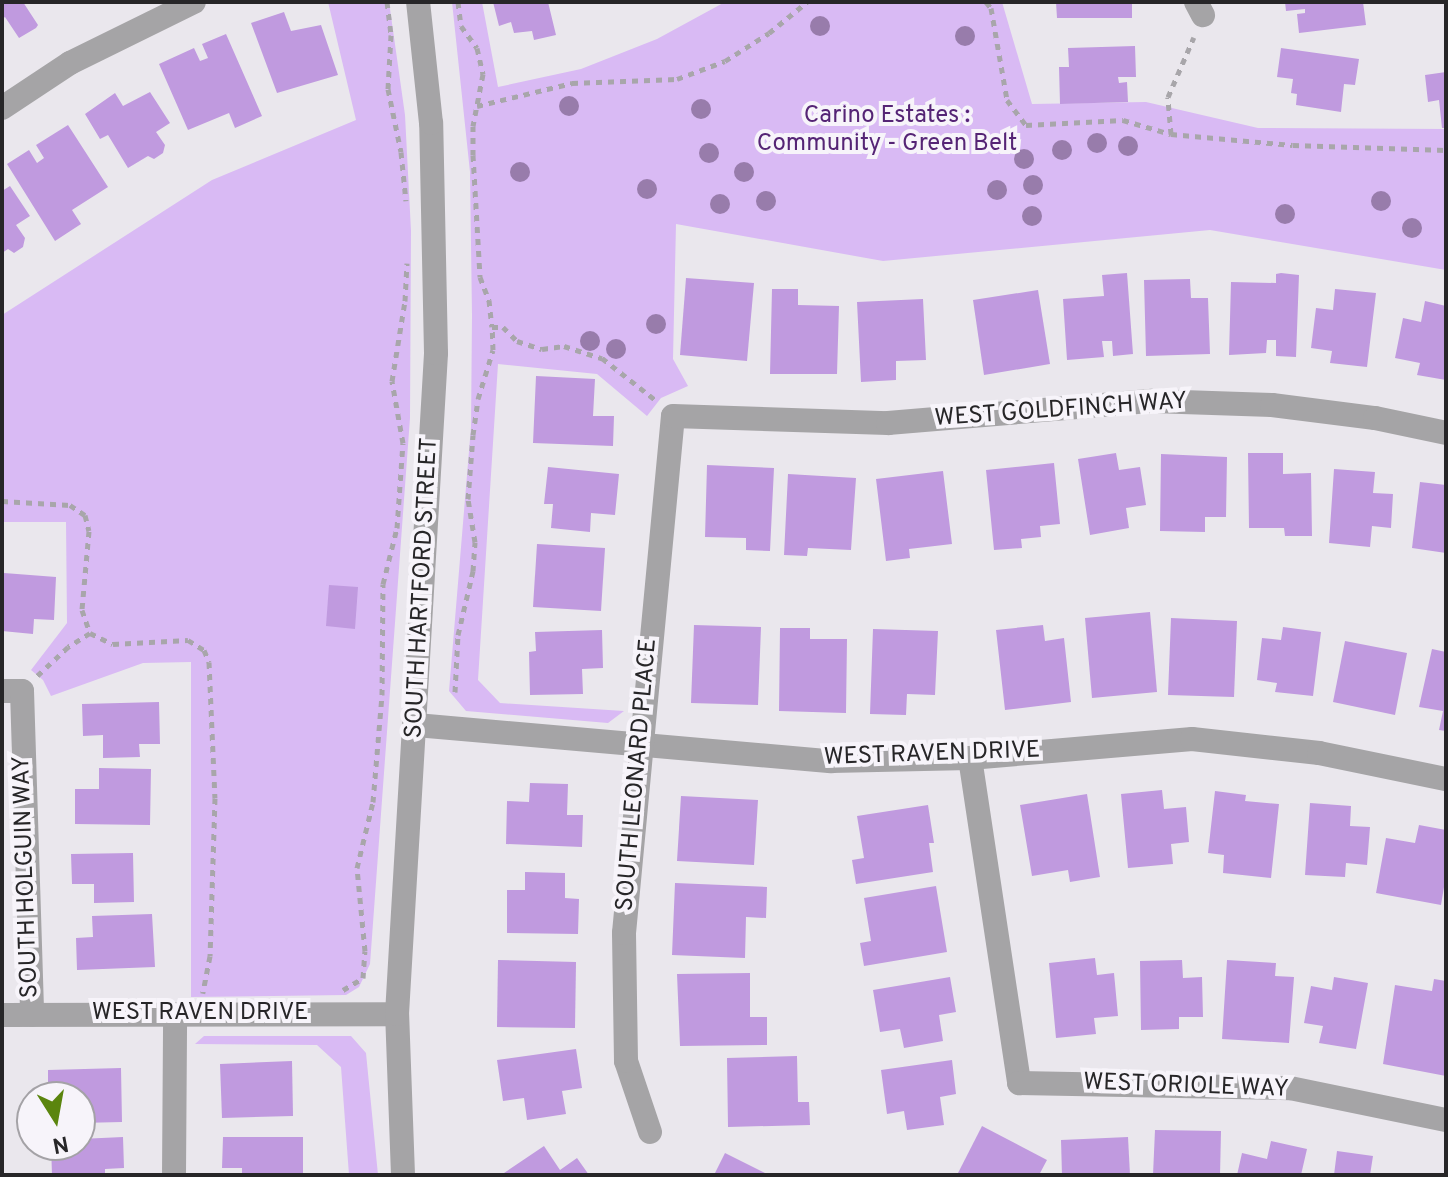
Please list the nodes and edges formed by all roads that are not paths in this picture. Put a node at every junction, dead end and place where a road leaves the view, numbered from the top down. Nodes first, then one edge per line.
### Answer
1 (194, 2) edge
2 (418, 2) edge
3 (2, 108) edge
4 (673, 416) joint
5 (1446, 433) edge
6 (12, 691) edge
7 (416, 725) junction
8 (639, 745) junction
9 (970, 758) junction
10 (1446, 779) edge
11 (175, 1014) junction
12 (397, 1014) junction
13 (2, 1015) edge
14 (32, 1015) junction
15 (1446, 1120) edge
16 (650, 1132) dead end
17 (174, 1175) edge
18 (403, 1175) edge

1 - 3 street
2 - 7 street, SOUTH HARTFORD STREET
4 - 5 street, WEST GOLDFINCH WAY
4 - 8 street, SOUTH LEONARD PLACE
6 - 14 street, SOUTH HOLGUIN WAY
7 - 8 street, WEST RAVEN DRIVE
7 - 12 street, SOUTH HARTFORD STREET
8 - 9 street, WEST RAVEN DRIVE
8 - 16 street, SOUTH LEONARD PLACE
9 - 10 street, WEST RAVEN DRIVE
9 - 15 street, WEST ORIOLE WAY
11 - 12 street, WEST RAVEN DRIVE
11 - 14 street, WEST RAVEN DRIVE
11 - 17 street
12 - 18 street, SOUTH HARTFORD STREET
13 - 14 street, WEST RAVEN DRIVE

